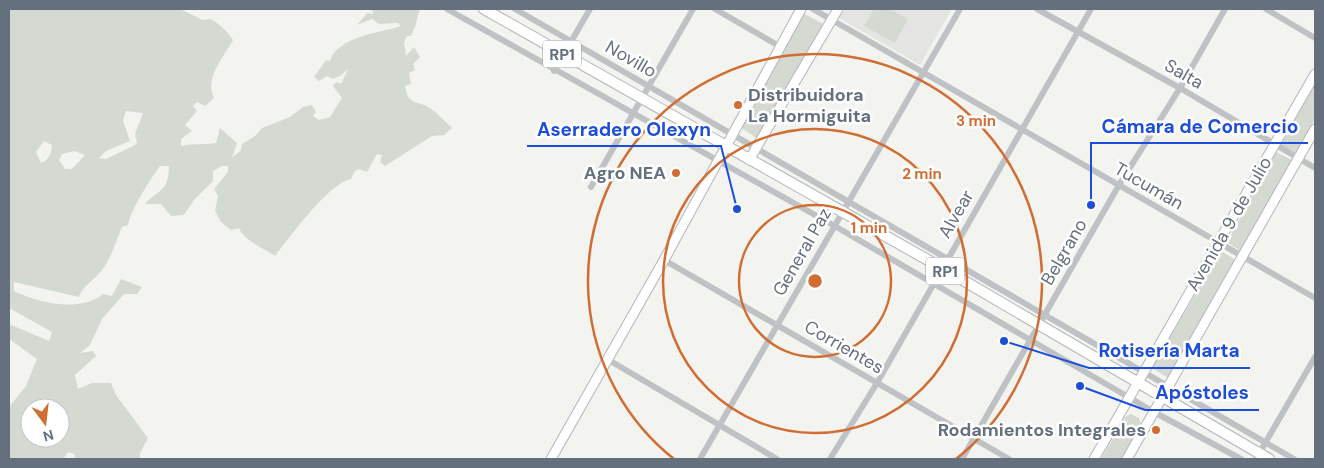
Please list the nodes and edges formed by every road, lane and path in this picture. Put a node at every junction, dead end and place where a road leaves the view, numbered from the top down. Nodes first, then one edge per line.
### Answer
1 (447, 9) edge
2 (484, 9) edge
3 (515, 9) edge
4 (590, 9) edge
5 (693, 9) edge
6 (716, 9) edge
7 (801, 9) edge
8 (813, 9) edge
9 (838, 9) edge
10 (960, 9) edge
11 (1037, 9) edge
12 (1091, 9) edge
13 (1225, 9) edge
14 (1266, 9) edge
15 (832, 19) junction
16 (1078, 31) junction
17 (1315, 38) edge
18 (571, 42) junction
19 (779, 46) junction
20 (563, 55) junction
21 (554, 71) junction
22 (924, 72) junction
23 (1315, 74) edge
24 (648, 87) junction
25 (1180, 88) junction
26 (641, 99) junction
27 (632, 113) junction
28 (1315, 129) edge
29 (1022, 130) junction
30 (733, 134) junction
31 (1274, 145) junction
32 (726, 148) junction
33 (757, 148) junction
34 (1298, 158) junction
35 (749, 160) junction
36 (718, 162) junction
37 (1315, 168) edge
38 (1119, 185) junction
39 (591, 187) dead end
40 (849, 201) junction
41 (842, 212) junction
42 (833, 226) junction
43 (1218, 243) junction
44 (1243, 257) junction
45 (664, 260) junction
46 (944, 264) junction
47 (934, 284) junction
48 (1315, 298) edge
49 (1045, 315) junction
50 (777, 326) junction
51 (1038, 326) junction
52 (1029, 340) junction
53 (1315, 358) edge
54 (607, 359) junction
55 (1142, 373) junction
56 (877, 383) junction
57 (1137, 383) junction
58 (1169, 388) junction
59 (1128, 398) junction
60 (1162, 399) junction
61 (1154, 412) junction
62 (720, 426) junction
63 (974, 439) junction
64 (1266, 443) junction
65 (1262, 457) edge
66 (553, 458) edge
67 (700, 459) edge
68 (777, 459) edge
69 (830, 459) edge
70 (962, 459) edge
71 (1009, 459) edge
72 (1094, 459) edge
73 (1127, 459) edge
74 (1240, 459) edge
75 (1294, 459) edge

1 - 21 street
2 - 20 main road, RP1
3 - 18 street, Novillo
4 - 18 street
5 - 24 street
6 - 19 street
7 - 19 main road
8 - 15 street, Tucumán
9 - 15 main road
10 - 22 street, General Paz
11 - 16 street, Salta
12 - 16 street, Alvear
13 - 25 street, Belgrano
14 - 17 street
15 - 22 street, Tucumán
15 - 33 main road
16 - 25 street, Salta
16 - 29 street, Alvear
18 - 20 street
18 - 24 street, Novillo
19 - 30 main road
20 - 21 street
20 - 26 main road, RP1
21 - 27 street
22 - 29 street, Tucumán
22 - 40 street, General Paz
23 - 31 main road, Avenida 9 de Julio
24 - 26 street
24 - 30 street, Novillo
25 - 31 street, Salta
25 - 38 street, Belgrano
26 - 27 street
26 - 32 main road, RP1
27 - 36 street
27 - 39 street
28 - 34 main road, Avenida 9 de Julio
29 - 38 street, Tucumán
29 - 46 street, Alvear
30 - 32 main road
30 - 33 street, Novillo
31 - 34 street, Salta
31 - 43 main road, Avenida 9 de Julio
32 - 35 main road, RP1
32 - 36 main road
33 - 35 main road
33 - 40 street, Novillo
34 - 37 street, Salta
34 - 44 main road, Avenida 9 de Julio
35 - 41 main road, RP1
36 - 42 street
36 - 45 main road
38 - 43 street, Tucumán
38 - 49 street, Belgrano
40 - 41 street, General Paz
40 - 46 street, Novillo
41 - 42 street, General Paz
41 - 46 main road, RP1
42 - 47 street
42 - 50 street, General Paz
43 - 44 street, Tucumán
43 - 55 main road, Avenida 9 de Julio
44 - 48 street, Tucumán
44 - 58 main road, Avenida 9 de Julio
45 - 50 street, Corrientes
45 - 54 main road
46 - 47 street, Alvear
46 - 49 street, Novillo
46 - 51 main road, RP1
47 - 52 street
47 - 56 street, Alvear
49 - 51 street, Belgrano
49 - 55 street, Novillo
50 - 56 street, Corrientes
50 - 62 street, General Paz
51 - 52 street, Belgrano
51 - 57 main road, RP1
52 - 59 street
52 - 63 street, Belgrano
53 - 64 street
54 - 62 street
54 - 66 main road
55 - 57 main road, Avenida 9 de Julio
55 - 58 street, Novillo
56 - 63 street, Corrientes
56 - 69 street, Alvear
57 - 59 main road, Avenida 9 de Julio
57 - 60 main road, RP1
58 - 60 main road, Avenida 9 de Julio
58 - 64 street, Novillo
59 - 61 street
59 - 72 main road, Avenida 9 de Julio
60 - 61 main road, Avenida 9 de Julio
60 - 65 main road, RP1
61 - 73 main road, Avenida 9 de Julio
61 - 74 street
62 - 67 street, General Paz
62 - 68 street
63 - 70 street, Belgrano
63 - 71 street, Corrientes
64 - 65 street
64 - 75 street, Novillo

